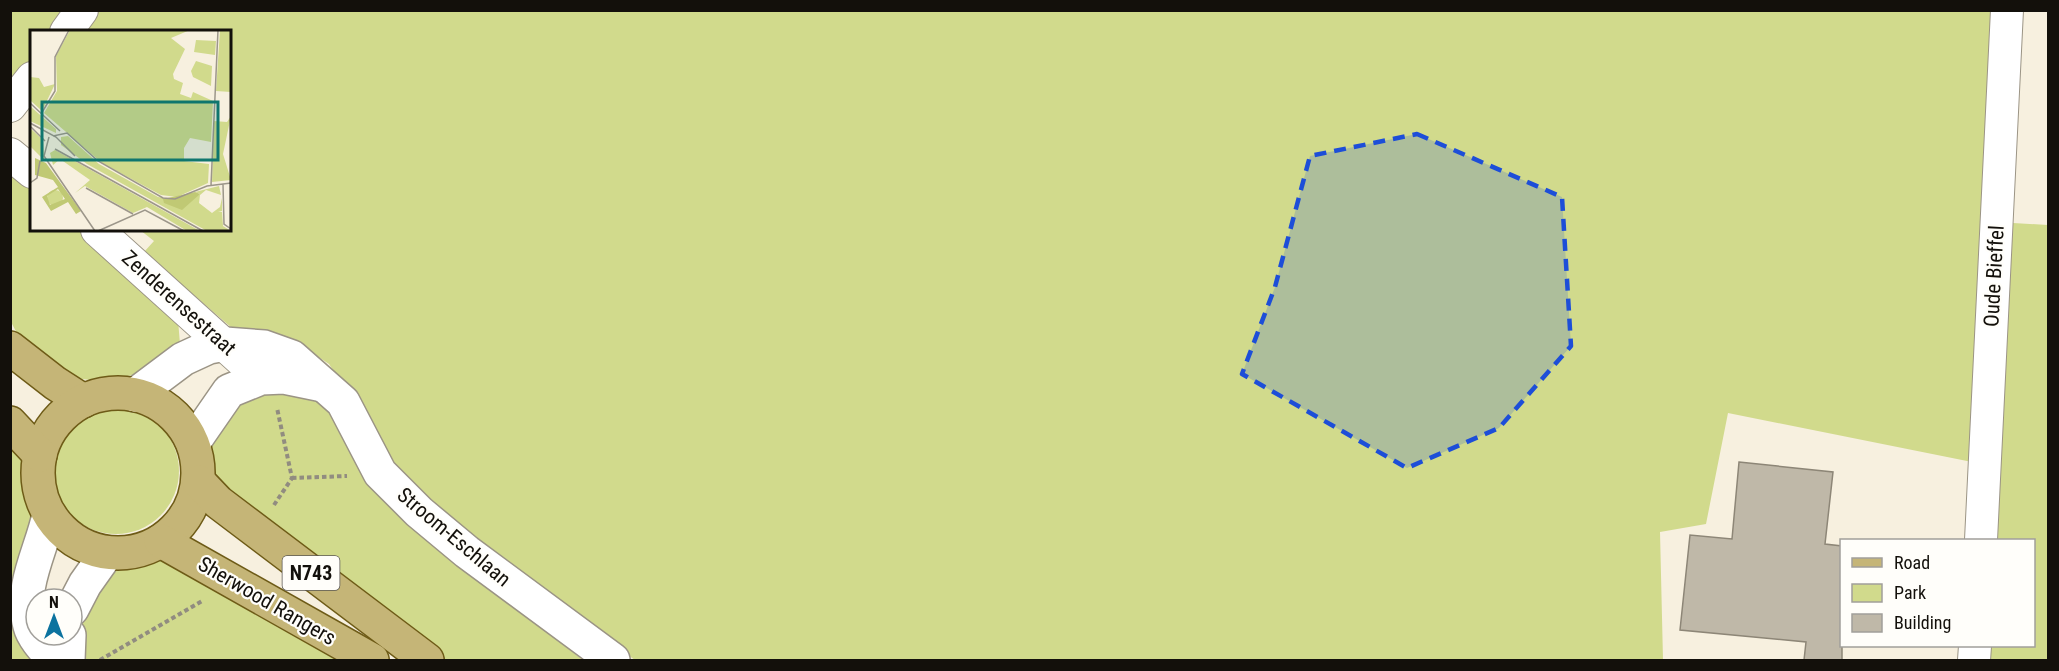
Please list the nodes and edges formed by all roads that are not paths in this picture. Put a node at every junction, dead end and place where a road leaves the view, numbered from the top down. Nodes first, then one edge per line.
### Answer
1 (82, 10) edge
2 (2007, 10) edge
3 (67, 30) edge
4 (30, 81) edge
5 (10, 106) edge
6 (10, 154) edge
7 (30, 170) edge
8 (98, 231) edge
9 (225, 344) junction
10 (10, 348) edge
11 (261, 378) junction
12 (325, 386) junction
13 (135, 395) junction
14 (83, 400) junction
15 (10, 423) edge
16 (193, 443) junction
17 (40, 455) junction
18 (199, 482) junction
19 (49, 515) junction
20 (1981, 539) edge
21 (161, 541) junction
22 (107, 553) junction
23 (83, 587) edge
24 (54, 660) edge
25 (372, 660) edge
26 (427, 660) edge
27 (613, 660) edge

1 - 3 street
2 - 20 street, Oude Bieffel
4 - 5 street
6 - 7 street
8 - 9 street, Zenderensestraat
9 - 11 street, Zenderensestraat
9 - 12 street, Stroom-Eschlaan
9 - 13 street, Stroom-Eschlaan
10 - 14 main road
11 - 12 street
11 - 16 street
12 - 27 street, Stroom-Eschlaan
13 - 14 main road
13 - 16 main road
14 - 17 main road
15 - 17 main road
16 - 18 main road
17 - 19 main road
18 - 21 main road
18 - 26 main road, Sherwood Rangers / N743
19 - 22 main road
19 - 24 street
21 - 22 main road
21 - 25 main road, Sherwood Rangers / N743
22 - 23 street

